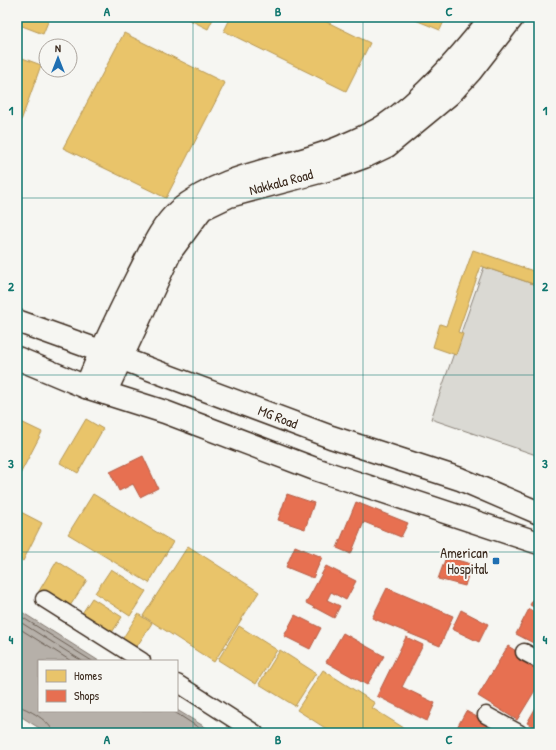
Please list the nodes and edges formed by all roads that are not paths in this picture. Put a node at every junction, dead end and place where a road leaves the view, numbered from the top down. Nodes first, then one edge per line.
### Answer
1 (492, 17) edge
2 (513, 17) edge
3 (463, 66) junction
4 (17, 321) edge
5 (111, 354) junction
6 (17, 358) edge
7 (95, 390) junction
8 (539, 513) edge
9 (539, 543) edge
10 (44, 598) dead end
11 (524, 652) dead end
12 (140, 660) edge
13 (539, 660) edge
14 (178, 685) edge
15 (486, 715) dead end
16 (255, 733) edge
17 (519, 733) edge

1 - 3 main road, Nakkala Road
2 - 3 main road, Nakkala Road
3 - 5 main road, Nakkala Road
4 - 5 main road, MG Road
5 - 7 main road, Nakkala Road
5 - 8 main road, MG Road
6 - 7 main road
7 - 9 main road
10 - 12 street
11 - 13 street
14 - 16 street
15 - 17 street

